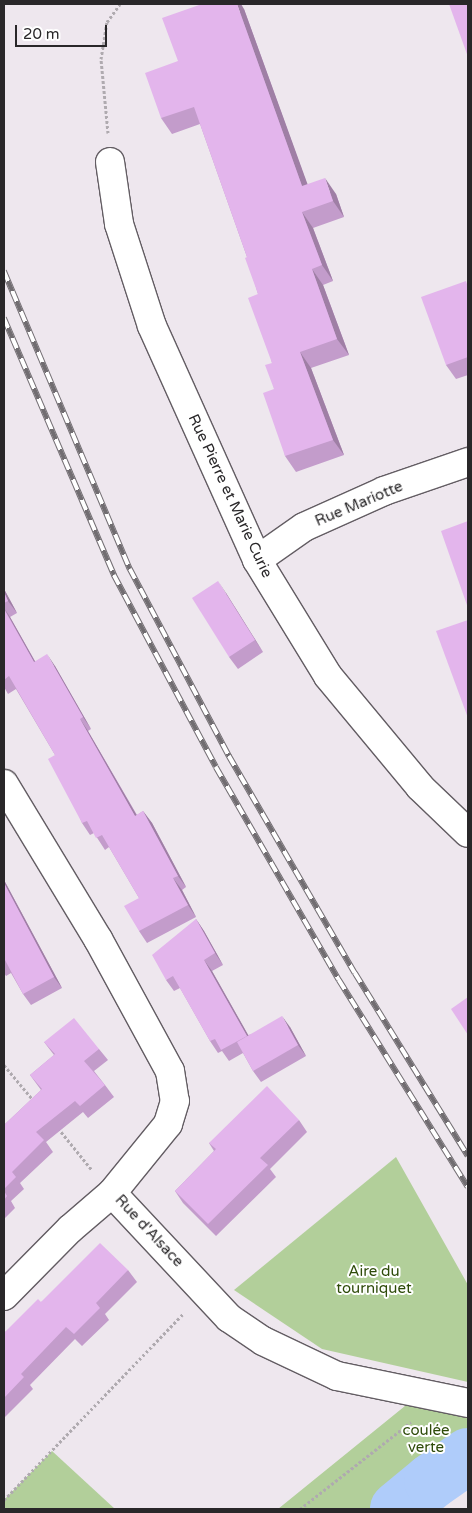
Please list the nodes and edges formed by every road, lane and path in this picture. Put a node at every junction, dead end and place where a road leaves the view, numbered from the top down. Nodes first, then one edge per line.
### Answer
1 (120, 4) edge
2 (110, 162) joint
3 (468, 462) edge
4 (258, 560) junction
5 (4, 784) edge
6 (468, 833) edge
7 (4, 1064) edge
8 (36, 1102) edge
9 (55, 1125) edge
10 (112, 1193) junction
11 (204, 1290) junction
12 (4, 1296) edge
13 (440, 1398) junction
14 (468, 1403) edge
15 (4, 1500) edge
16 (300, 1509) edge

1 - 2 path
2 - 4 street, Rue Pierre et Marie Curie
3 - 4 street, Rue Mariotte
4 - 6 street, Rue Pierre et Marie Curie
5 - 10 street, Rue d'Alsace
7 - 8 path
9 - 10 path
10 - 11 street, Rue d'Alsace
10 - 12 street
11 - 13 street, Rue d'Alsace
11 - 15 path
13 - 14 street
13 - 16 path

